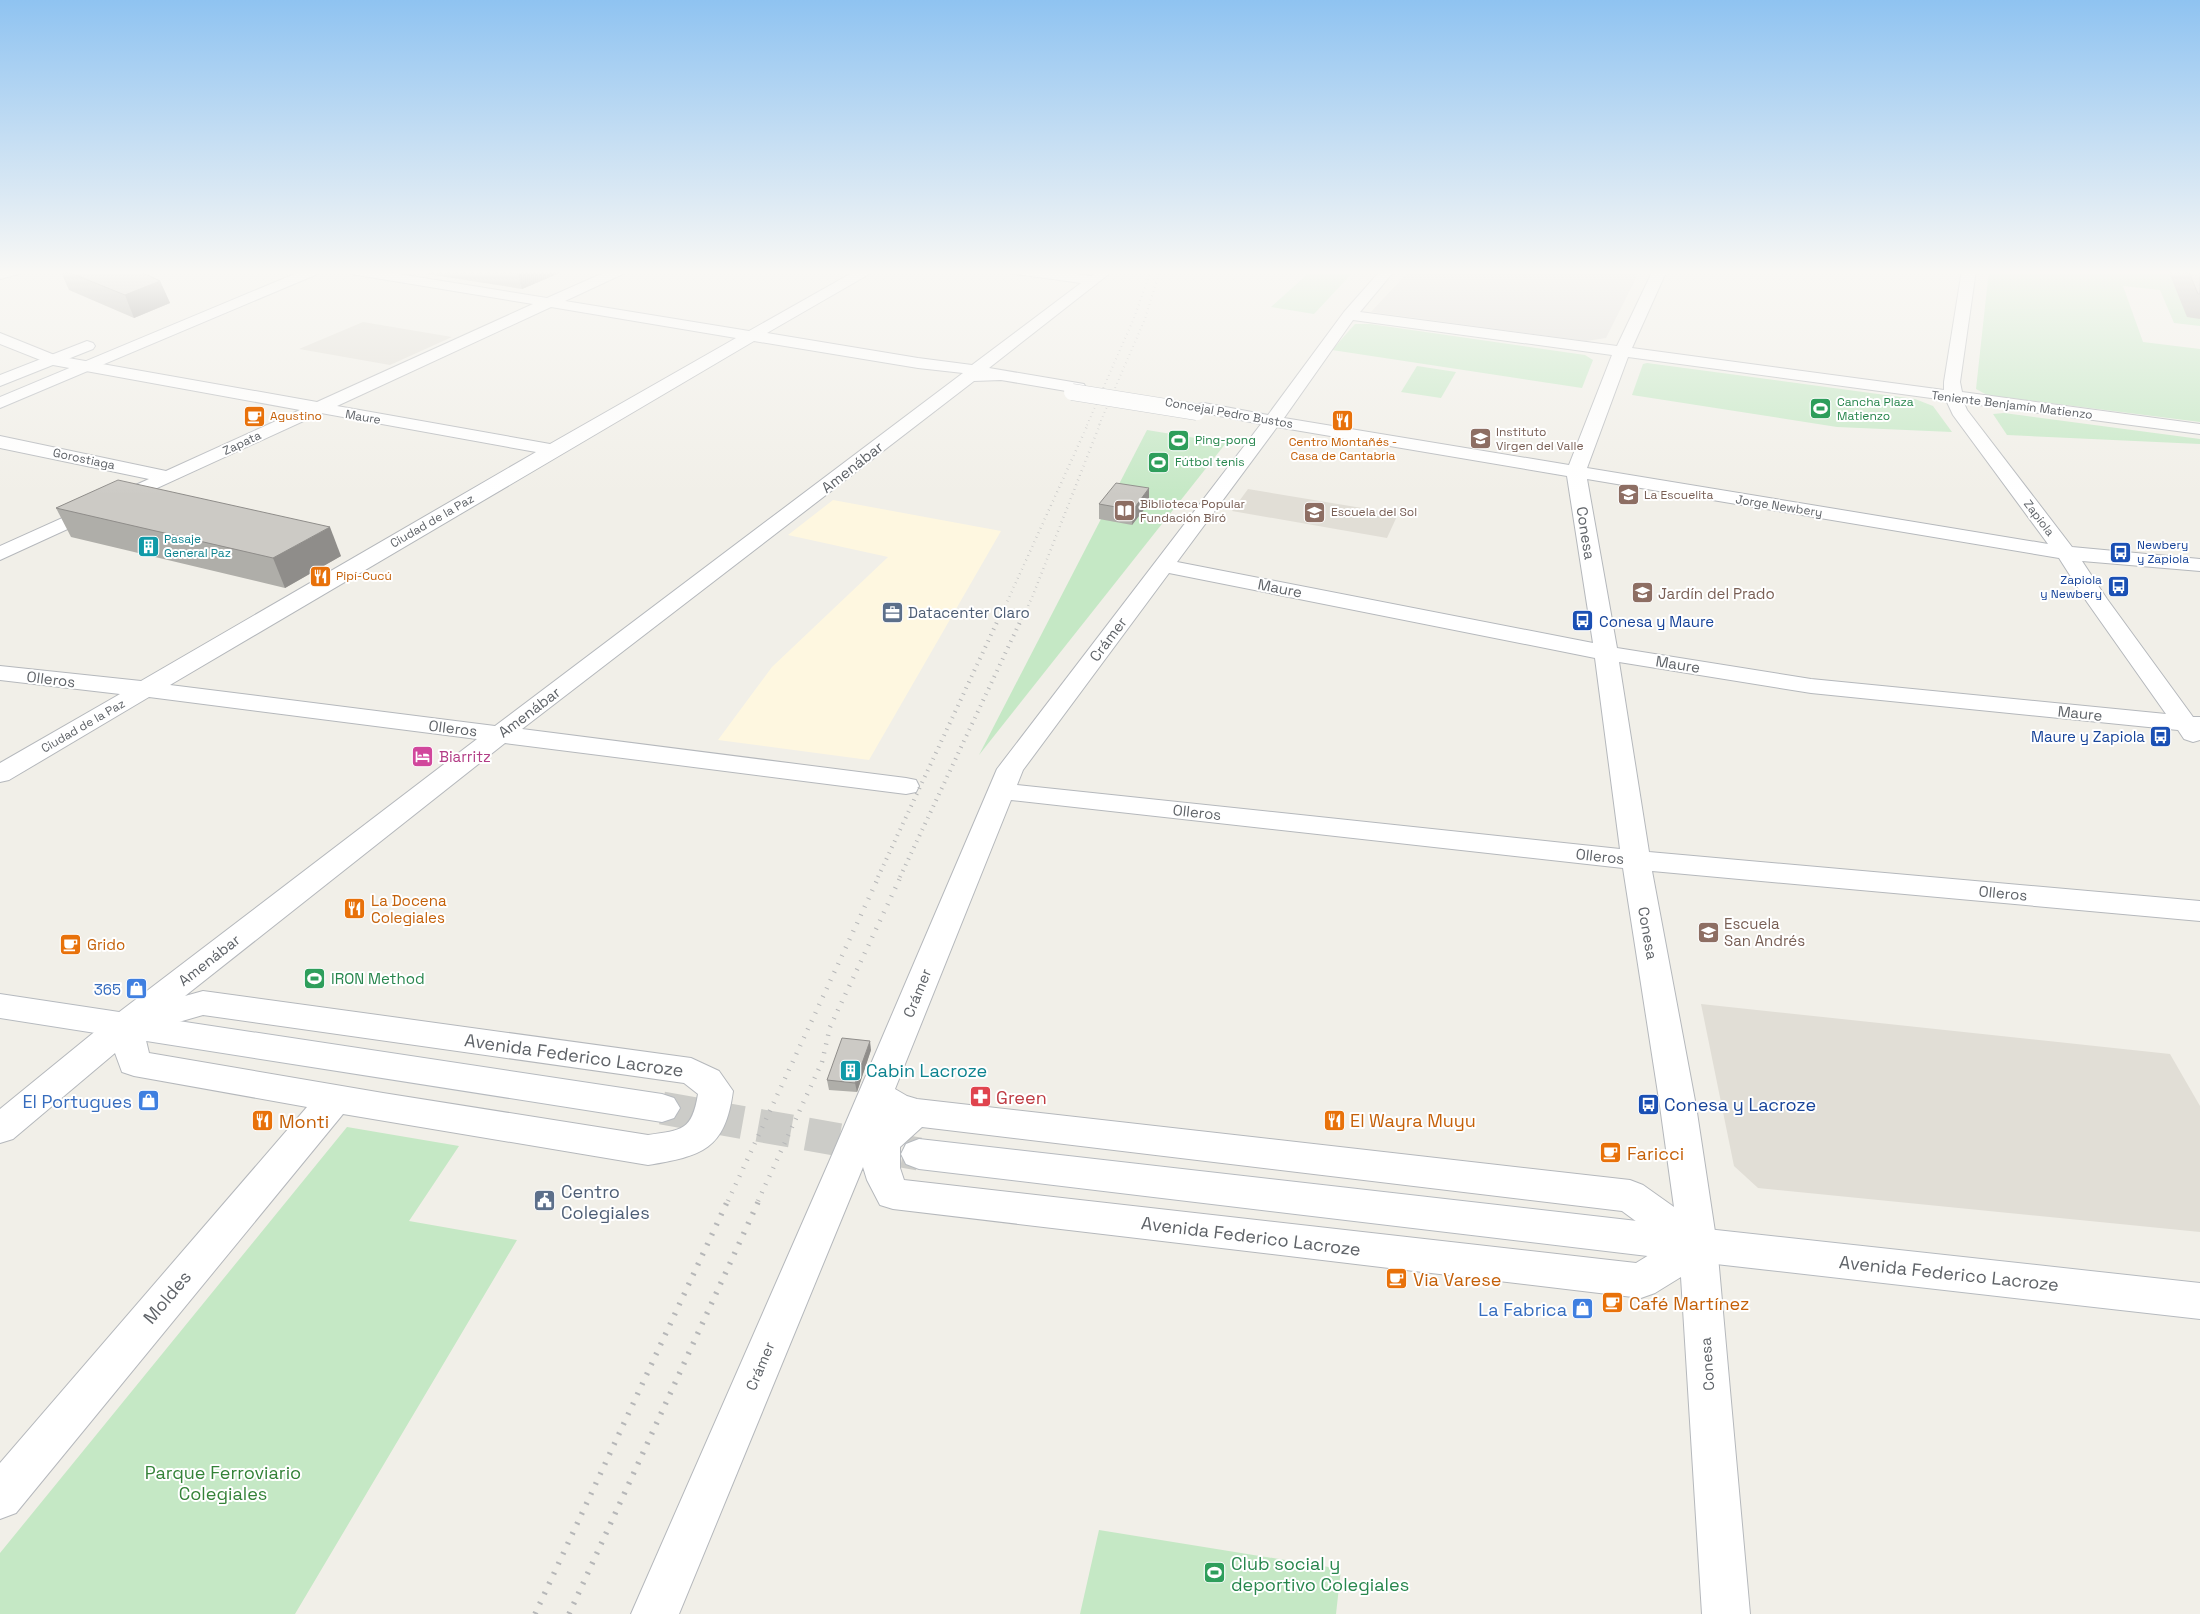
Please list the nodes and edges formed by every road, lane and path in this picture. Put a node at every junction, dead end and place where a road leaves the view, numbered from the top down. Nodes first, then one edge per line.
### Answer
1 (18, 345) edge
2 (90, 345) edge
3 (137, 345) edge
4 (455, 345) edge
5 (737, 345) edge
6 (813, 345) edge
7 (1007, 345) edge
8 (1327, 345) edge
9 (1572, 345) edge
10 (1624, 345) edge
11 (1958, 345) edge
12 (1621, 352) junction
13 (53, 360) junction
14 (88, 366) junction
15 (971, 373) junction
16 (0, 381) edge
17 (1075, 390) junction
18 (1954, 398) junction
19 (0, 403) edge
20 (318, 408) junction
21 (1272, 422) junction
22 (1300, 426) joint
23 (2200, 429) edge
24 (0, 442) edge
25 (553, 450) junction
26 (1576, 472) junction
27 (168, 477) junction
28 (2066, 553) junction
29 (0, 554) edge
30 (2200, 564) edge
31 (1162, 565) junction
32 (1606, 653) junction
33 (0, 673) edge
34 (145, 689) junction
35 (2193, 724) edge
36 (500, 734) junction
37 (2200, 743) edge
38 (0, 774) edge
39 (906, 786) dead end
40 (1000, 791) junction
41 (1636, 860) junction
42 (2200, 911) edge
43 (0, 1006) edge
44 (126, 1025) junction
45 (876, 1094) junction
46 (335, 1099) junction
47 (662, 1108) tunnel mouth
48 (917, 1114) junction
49 (0, 1129) edge
50 (919, 1154) tunnel mouth
51 (1698, 1245) junction
52 (2200, 1301) edge
53 (0, 1497) edge
54 (655, 1614) edge
55 (1726, 1614) edge

1 - 13 street, Maure
2 - 13 street
3 - 14 street
4 - 20 street, Zapata
5 - 25 street, Ciudad de la Paz
6 - 15 street
7 - 15 street, Amenábar
8 - 21 street, Crámer
9 - 12 street, Teniente Benjamín Matienzo
10 - 12 street, Conesa
11 - 18 street, Zapiola
12 - 18 street, Teniente Benjamín Matienzo
12 - 26 street, Conesa
13 - 14 street, Maure
13 - 16 street
14 - 19 street
14 - 20 street, Maure
15 - 17 street, Concejal Pedro Bustos
15 - 17 street, Concejal Pedro Bustos
15 - 36 street, Amenábar
17 - 21 street, Concejal Pedro Bustos, bridge
18 - 23 street, Teniente Benjamín Matienzo
18 - 28 street, Zapiola
20 - 25 street, Maure
20 - 27 street, Zapata
21 - 22 street, Concejal Pedro Bustos
21 - 31 street, Crámer
22 - 26 street, Jorge Newbery
24 - 27 street, Gorostiaga
25 - 34 street, Ciudad de la Paz
26 - 28 street, Jorge Newbery
26 - 32 street, Conesa
27 - 29 street, Zapata
28 - 30 street, Jorge Newbery
28 - 35 street, Zapiola
31 - 32 street, Maure
31 - 40 street, Crámer
32 - 35 street, Maure
32 - 41 street, Conesa
33 - 34 street, Olleros
34 - 36 street, Olleros
34 - 38 street, Ciudad de la Paz
35 - 37 street, Zapiola
36 - 39 street, Olleros
36 - 44 street, Amenábar
40 - 41 street, Olleros
40 - 45 street, Crámer
41 - 42 street, Olleros
41 - 51 street, Conesa
43 - 44 street, Avenida Federico Lacroze
44 - 46 street, Avenida Federico Lacroze
44 - 46 street, Avenida Federico Lacroze
44 - 47 street, Avenida Federico Lacroze
44 - 49 street, Amenábar
45 - 48 street, Avenida Federico Lacroze
45 - 54 street, Crámer
46 - 53 street, Moldes
48 - 51 street, Avenida Federico Lacroze
48 - 51 street, Avenida Federico Lacroze
50 - 51 street, Avenida Federico Lacroze
51 - 52 street, Avenida Federico Lacroze
51 - 55 street, Conesa

